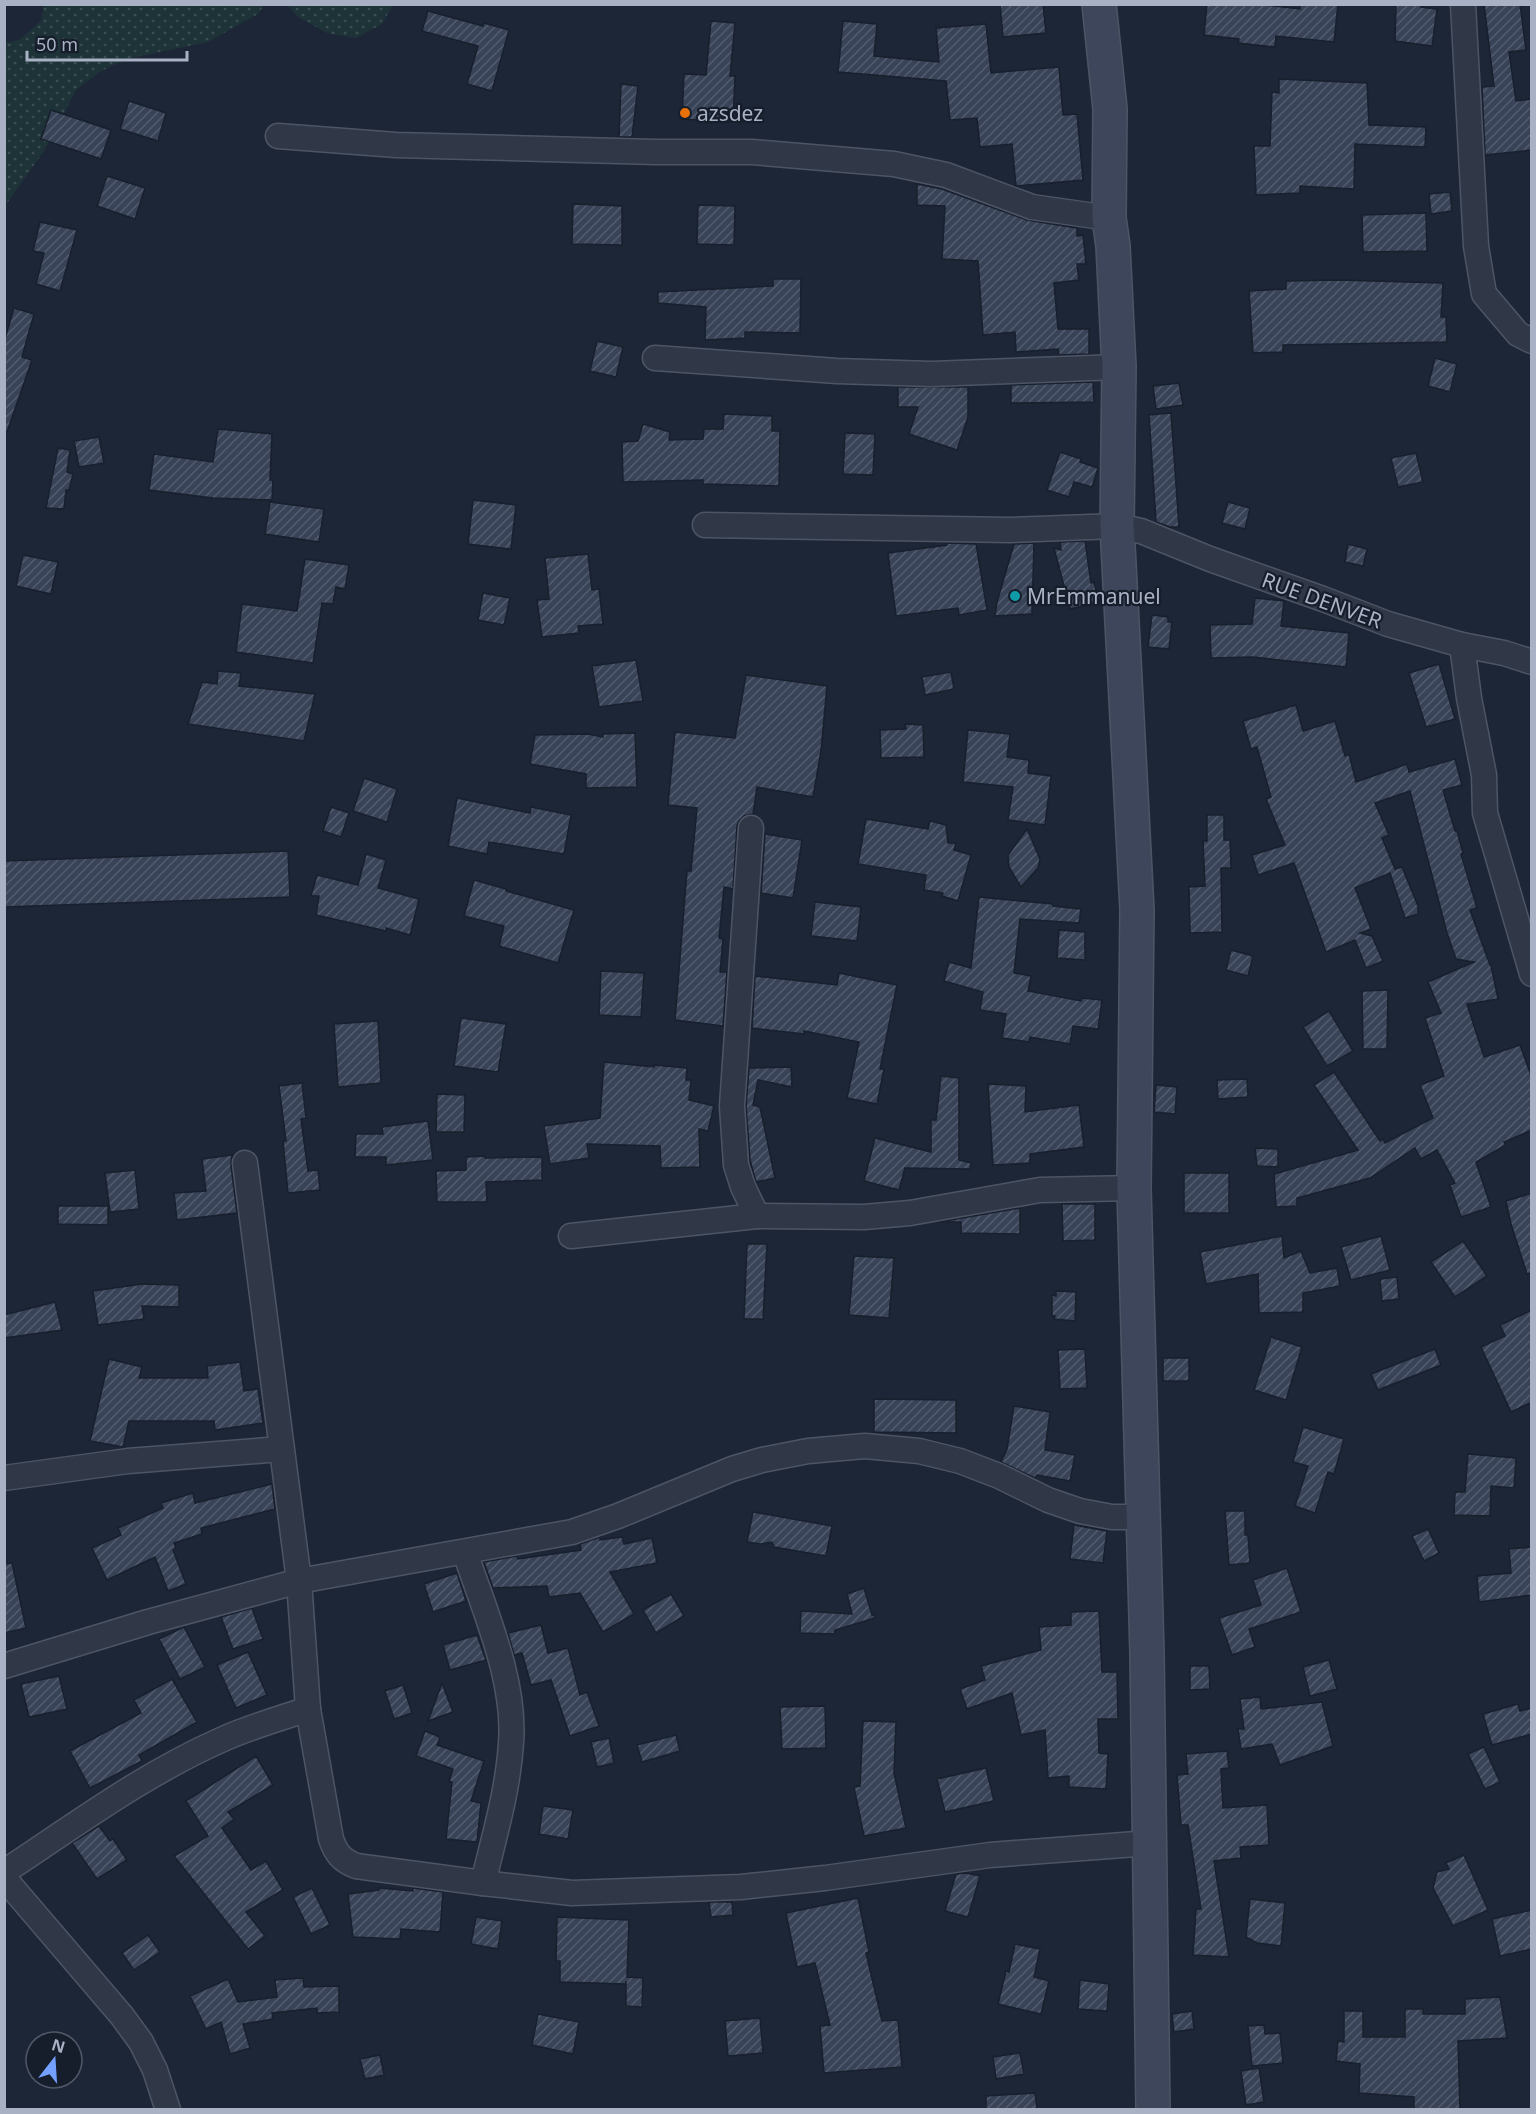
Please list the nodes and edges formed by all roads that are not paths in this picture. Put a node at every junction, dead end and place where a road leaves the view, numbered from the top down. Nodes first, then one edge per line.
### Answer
1 (1099, 4) edge
2 (1463, 4) edge
3 (279, 136) dead end
4 (1109, 218) junction
5 (1532, 341) edge
6 (655, 358) dead end
7 (1119, 367) junction
8 (705, 525) dead end
9 (1117, 526) junction
10 (1462, 645) junction
11 (1532, 662) edge
12 (751, 828) dead end
13 (1532, 974) edge
14 (245, 1163) dead end
15 (1134, 1188) junction
16 (758, 1216) junction
17 (571, 1236) dead end
18 (281, 1449) junction
19 (4, 1478) edge
20 (1142, 1517) junction
21 (465, 1551) junction
22 (299, 1581) junction
23 (4, 1666) edge
24 (308, 1709) junction
25 (1150, 1843) junction
26 (4, 1872) edge
27 (4, 1878) edge
28 (483, 1883) junction
29 (168, 2109) edge
30 (1154, 2109) edge

1 - 4 main road
2 - 5 street
3 - 4 street
4 - 7 main road
6 - 7 street
7 - 9 main road
8 - 9 street, RUE DENVER
9 - 10 street, RUE DENVER
9 - 15 main road
10 - 11 street, RUE DENVER
10 - 13 street
12 - 16 street
14 - 18 street
15 - 16 street
15 - 20 main road
16 - 17 street
18 - 19 street
18 - 22 street
20 - 21 street
20 - 25 main road
21 - 22 street
21 - 28 street
22 - 23 street
22 - 24 street
24 - 26 street
24 - 28 street
25 - 28 street
25 - 30 main road
27 - 29 street

